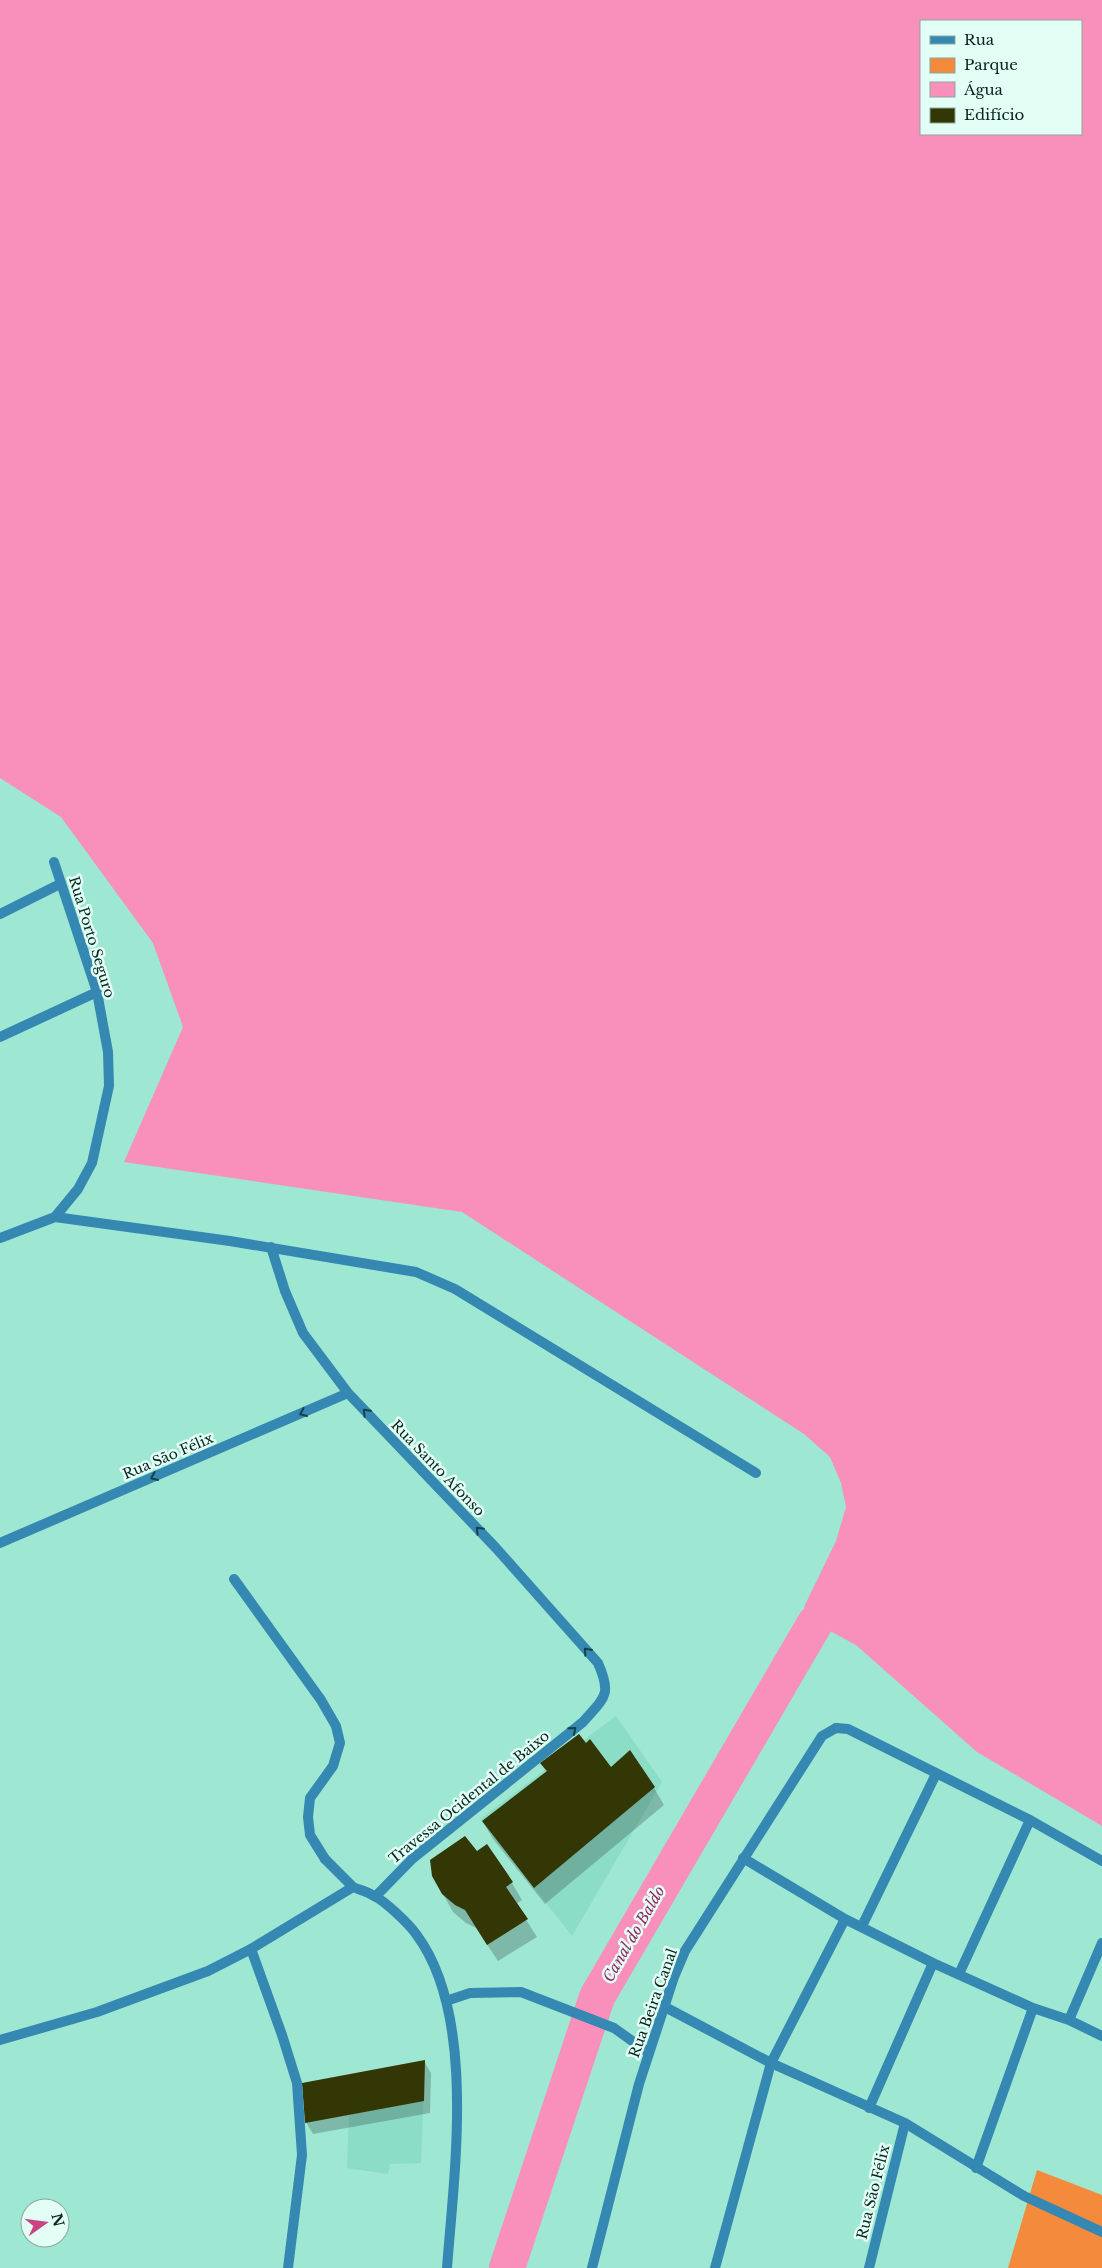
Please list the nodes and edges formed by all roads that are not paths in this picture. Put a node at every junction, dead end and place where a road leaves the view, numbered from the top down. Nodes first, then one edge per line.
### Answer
1 (54, 862) dead end
2 (60, 884) junction
3 (0, 914) edge
4 (97, 992) junction
5 (0, 1037) edge
6 (55, 1217) junction
7 (0, 1238) edge
8 (272, 1247) junction
9 (348, 1393) junction
10 (756, 1473) dead end
11 (0, 1543) edge
12 (234, 1578) dead end
13 (605, 1693) joint
14 (936, 1774) junction
15 (1030, 1820) junction
16 (743, 1858) junction
17 (1102, 1861) edge
18 (353, 1887) junction
19 (376, 1896) junction
20 (845, 1919) junction
21 (862, 1926) junction
22 (1102, 1943) edge
23 (251, 1949) junction
24 (933, 1963) junction
25 (959, 1974) junction
26 (446, 2001) junction
27 (665, 2008) junction
28 (1033, 2008) junction
29 (1069, 2020) junction
30 (1102, 2036) edge
31 (0, 2040) edge
32 (650, 2053) junction
33 (771, 2063) junction
34 (869, 2108) junction
35 (905, 2123) junction
36 (976, 2168) junction
37 (1102, 2232) edge
38 (288, 2268) edge
39 (447, 2268) edge
40 (592, 2268) edge
41 (715, 2268) edge
42 (869, 2268) edge

1 - 2 street, Rua Porto Seguro
2 - 3 street
2 - 4 street, Rua Porto Seguro
4 - 5 street
4 - 6 street, Rua Porto Seguro
6 - 7 street, Rua Porto Seguro
6 - 8 street
8 - 9 street, Rua Santo Afonso
8 - 10 street
9 -> 11 street, Rua São Félix
13 -> 9 street, Rua Santo Afonso
12 - 18 street
19 -> 13 street, Travessa Ocidental de Baixo
14 - 15 street
14 - 16 street, Rua Beira Canal
14 - 21 street
15 - 17 street
15 - 25 street
16 - 20 street
16 - 27 street, Rua Beira Canal
18 - 19 street
18 - 23 street
19 - 26 street
20 - 21 street
20 - 33 street
21 - 24 street
22 - 29 street
23 - 31 street
23 - 38 street
24 - 25 street
24 - 34 street
25 - 28 street
26 - 32 street
26 - 39 street
27 - 32 street, Rua Beira Canal
27 - 33 street
28 - 29 street
28 - 36 street
29 - 30 street
32 - 40 street, Rua Beira Canal
33 - 34 street
33 - 41 street
34 - 35 street
35 - 36 street
35 - 42 street, Rua São Félix
36 - 37 street

